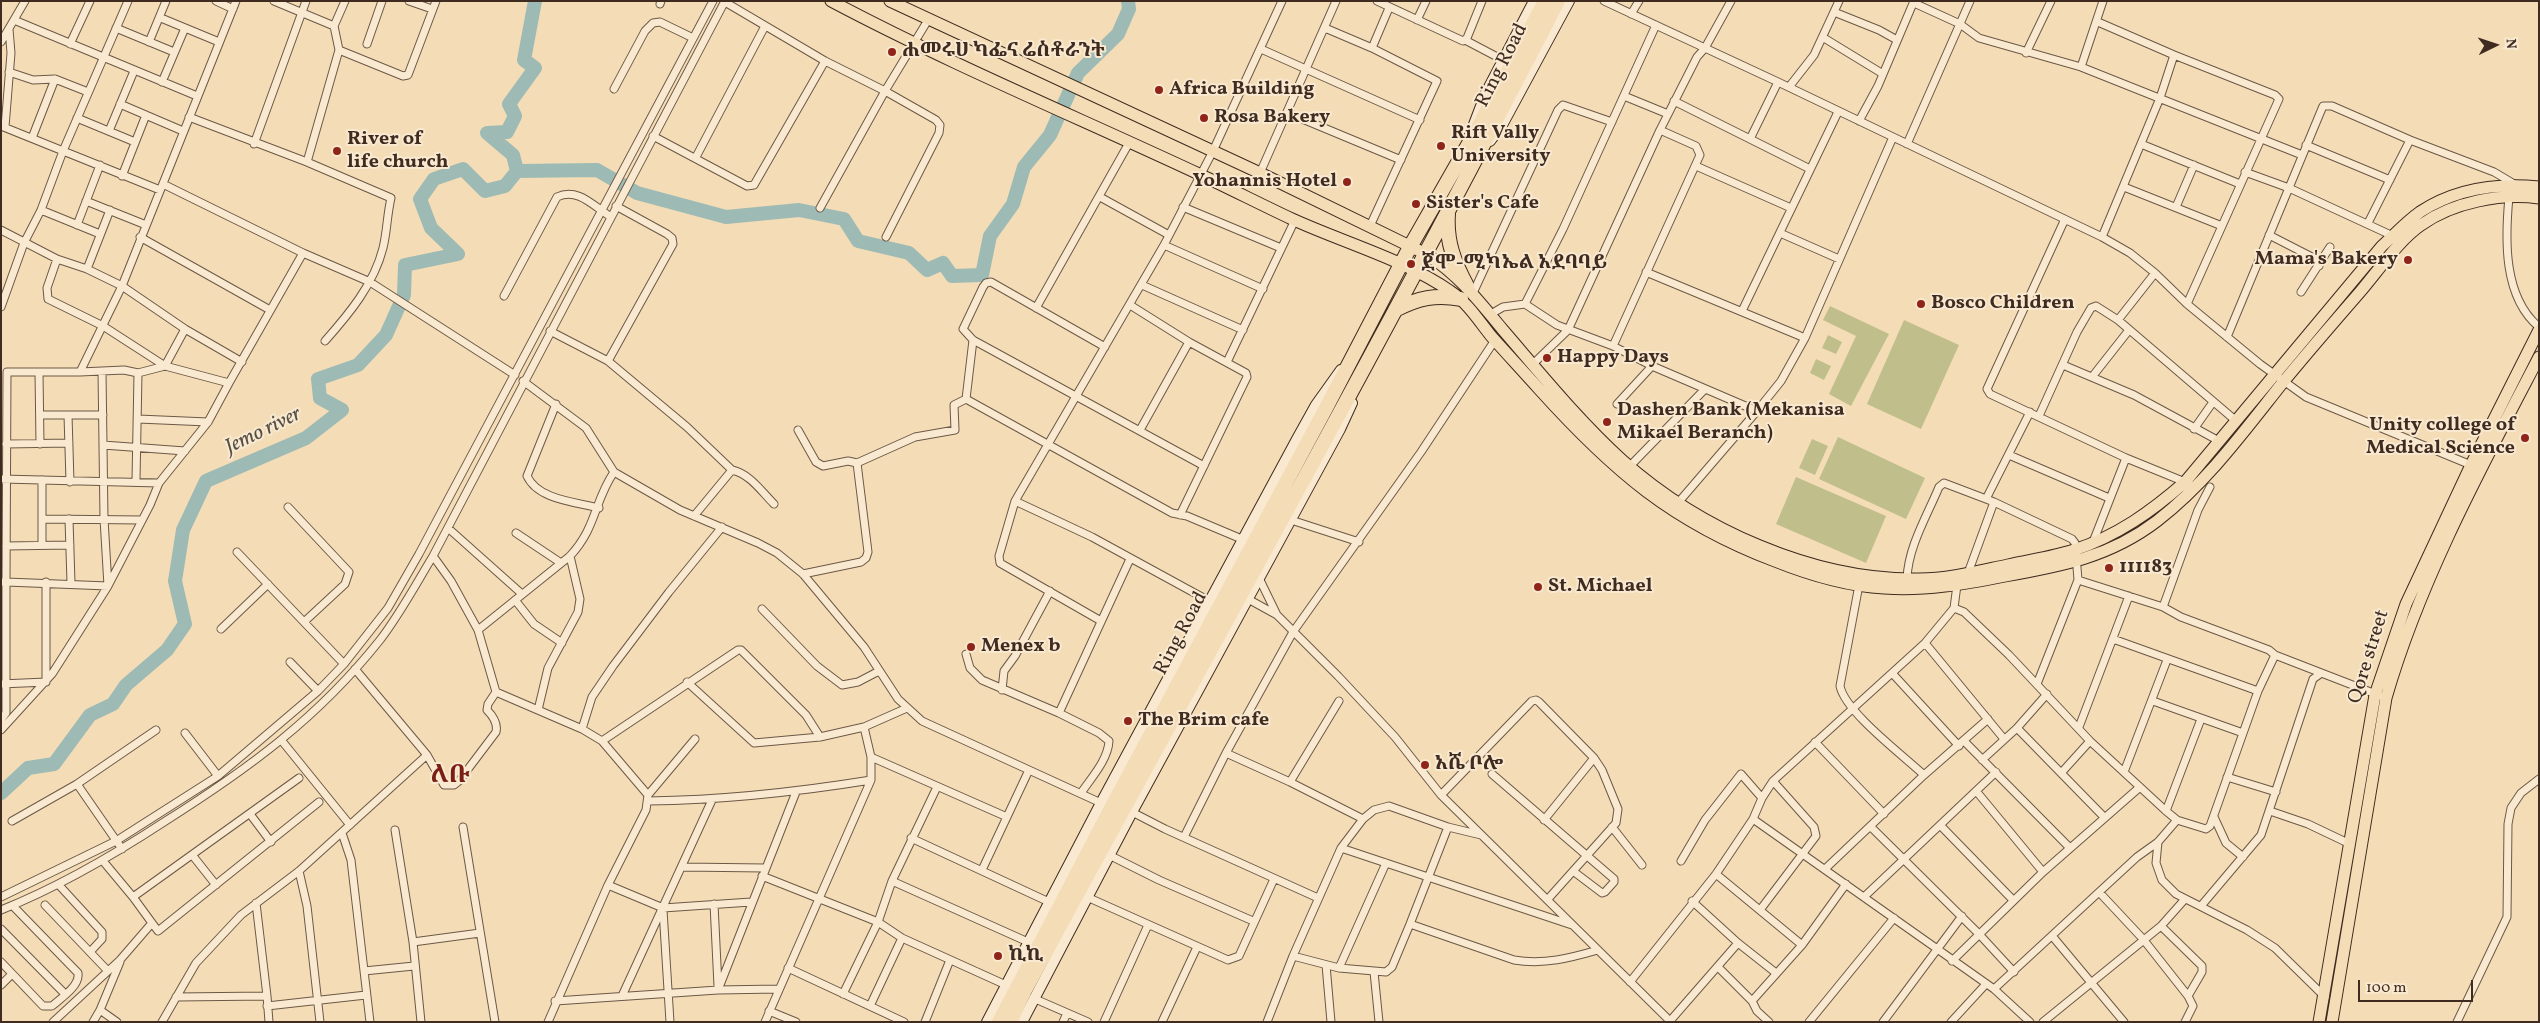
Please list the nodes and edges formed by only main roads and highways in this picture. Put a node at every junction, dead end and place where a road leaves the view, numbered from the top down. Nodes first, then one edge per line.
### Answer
1 (831, 1) edge
2 (890, 1) edge
3 (1545, 1) edge
4 (1558, 1) edge
5 (2539, 187) edge
6 (2539, 198) edge
7 (1448, 208) junction
8 (1410, 246) junction
9 (1426, 254) junction
10 (1401, 266) junction
11 (1416, 273) junction
12 (1467, 293) junction
13 (1394, 310) junction
14 (2539, 329) edge
15 (2539, 357) edge
16 (1651, 490) junction
17 (2380, 696) junction
18 (999, 1022) edge
19 (1010, 1022) edge
20 (2320, 1022) edge
21 (2332, 1022) edge

1 - 10 main road
2 - 8 main road
3 - 8 highway, Ring Road
4 - 7 highway, Ring Road
5 - 16 main road
6 - 16 main road
7 - 9 highway, Ring Road
7 - 12 highway
8 - 9 main road
8 - 10 highway, Ring Road
9 - 11 highway, Ring Road
9 - 12 main road
10 - 11 main road
10 - 18 highway, Ring Road
11 - 12 main road
11 - 13 highway, Ring Road
12 - 13 highway
12 - 16 main road
12 - 16 main road
13 - 19 highway, Ring Road
14 - 17 main road, Qore street
15 - 17 main road, Qore street
17 - 20 main road, Qore street
17 - 21 main road, Qore street

